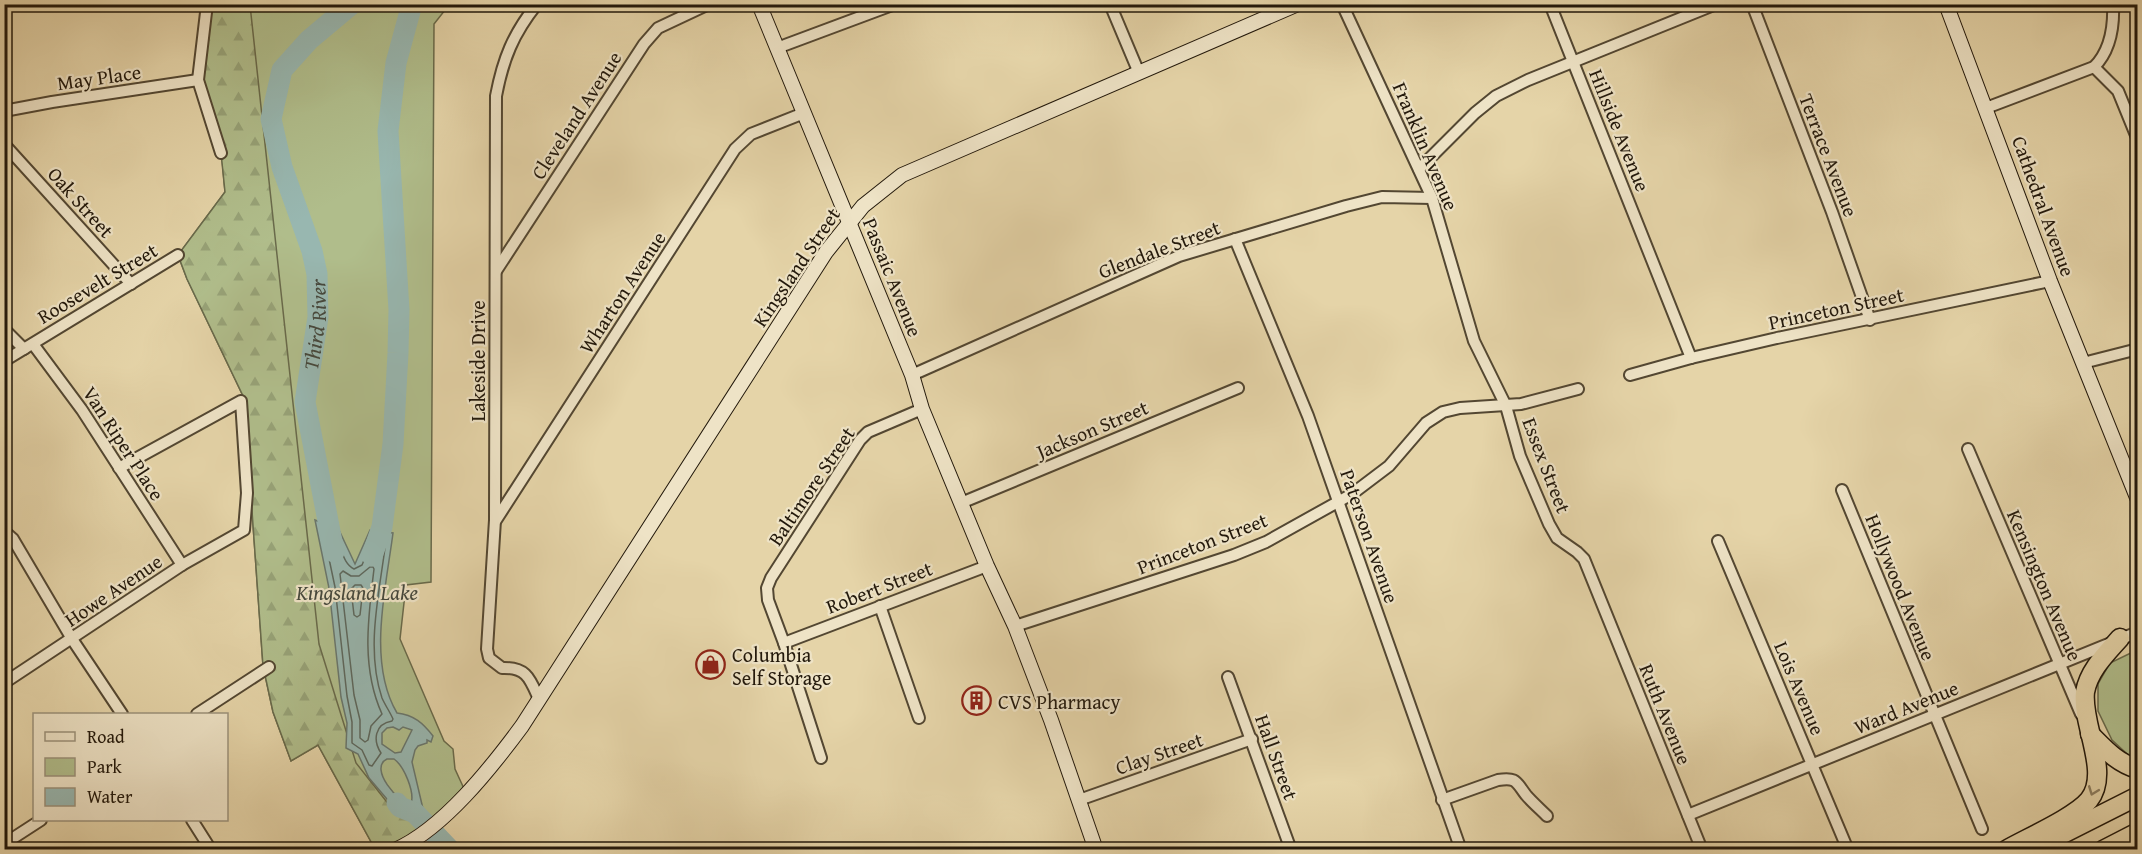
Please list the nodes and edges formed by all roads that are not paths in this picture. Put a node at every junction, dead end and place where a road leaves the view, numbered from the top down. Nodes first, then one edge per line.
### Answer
1 (207, 4) edge
2 (537, 4) edge
3 (709, 4) edge
4 (759, 4) edge
5 (895, 4) edge
6 (1110, 4) edge
7 (1298, 4) edge
8 (1342, 4) edge
9 (1550, 4) edge
10 (1716, 4) edge
11 (1752, 4) edge
12 (1946, 4) edge
13 (2114, 4) edge
14 (777, 48) junction
15 (1573, 62) junction
16 (2094, 67) junction
17 (1139, 73) junction
18 (198, 80) junction
19 (1986, 108) junction
20 (4, 111) edge
21 (804, 113) junction
22 (2138, 140) edge
23 (4, 144) edge
24 (221, 153) dead end
25 (1419, 169) junction
26 (1432, 198) junction
27 (850, 222) junction
28 (1235, 239) junction
29 (178, 255) dead end
30 (496, 271) junction
31 (2050, 281) junction
32 (131, 284) junction
33 (1870, 320) junction
34 (4, 329) edge
35 (1474, 341) joint
36 (28, 346) junction
37 (2138, 350) edge
38 (1691, 358) junction
39 (4, 361) edge
40 (2083, 363) junction
41 (912, 375) junction
42 (1630, 375) dead end
43 (1238, 388) dead end
44 (1578, 389) dead end
45 (1506, 406) junction
46 (922, 409) junction
47 (1968, 449) dead end
48 (119, 468) junction
49 (1842, 490) dead end
50 (2138, 500) edge
51 (1339, 502) junction
52 (961, 503) junction
53 (495, 520) junction
54 (4, 531) edge
55 (1718, 541) dead end
56 (182, 565) junction
57 (987, 566) junction
58 (1597, 593) joint
59 (880, 606) junction
60 (1015, 627) junction
61 (2138, 632) edge
62 (2120, 638) junction
63 (72, 639) junction
64 (784, 643) junction
65 (2059, 665) junction
66 (269, 667) dead end
67 (1228, 677) dead end
68 (4, 683) edge
69 (540, 699) junction
70 (121, 713) edge
71 (199, 713) edge
72 (1934, 715) junction
73 (920, 718) dead end
74 (2090, 734) junction
75 (1252, 739) junction
76 (820, 758) dead end
77 (1813, 764) junction
78 (2138, 770) edge
79 (2138, 796) edge
80 (1079, 800) junction
81 (1442, 800) junction
82 (1688, 815) junction
83 (1547, 816) dead end
84 (37, 821) edge
85 (193, 821) edge
86 (1982, 829) dead end
87 (2138, 832) edge
88 (4, 844) edge
89 (212, 849) edge
90 (395, 849) edge
91 (1096, 849) edge
92 (1292, 849) edge
93 (1461, 849) edge
94 (1702, 849) edge
95 (1848, 849) edge
96 (2006, 849) edge
97 (2031, 849) edge
98 (2103, 849) edge

1 - 18 street
2 - 30 street, Lakeside Drive
3 - 30 street, Cleveland Avenue
4 - 14 main road, Passaic Avenue
5 - 14 street
6 - 17 street
7 - 17 main road, Kingsland Street
8 - 25 street, Franklin Avenue
9 - 15 street, Hillside Avenue
10 - 15 street
11 - 33 street, Terrace Avenue
12 - 19 main road, Cathedral Avenue
13 - 16 street
14 - 21 main road, Passaic Avenue
15 - 25 street
15 - 38 street, Hillside Avenue
16 - 19 street
16 - 22 street
17 - 27 main road, Kingsland Street
18 - 20 street, May Place
18 - 24 street
19 - 31 main road, Cathedral Avenue
21 - 27 main road, Passaic Avenue
21 - 53 street, Wharton Avenue
23 - 32 street, Oak Street
25 - 26 street, Franklin Avenue
26 - 28 street, Glendale Street
26 - 35 street, Franklin Avenue
27 - 41 main road, Passaic Avenue
27 - 69 main road, Kingsland Street
28 - 41 street, Glendale Street
28 - 51 street, Paterson Avenue
29 - 32 street, Roosevelt Street
30 - 53 street, Lakeside Drive
31 - 33 street, Princeton Street
31 - 40 main road, Cathedral Avenue
32 - 36 street, Roosevelt Street
33 - 38 street, Princeton Street
34 - 36 street, Van Riper Place
35 - 45 street, Essex Street
36 - 39 street, Roosevelt Street
36 - 48 street, Van Riper Place
37 - 40 street
38 - 42 street, Princeton Street
40 - 50 main road, Cathedral Avenue
41 - 46 main road, Passaic Avenue
43 - 52 street, Jackson Street
44 - 45 street, Princeton Street
45 - 51 street, Princeton Street
45 - 58 street, Essex Street
46 - 52 main road, Passaic Avenue
46 - 64 street, Baltimore Street
47 - 65 street, Kensington Avenue
48 - 56 street, Van Riper Place
48 - 56 street, Howe Avenue
49 - 72 street, Hollywood Avenue
51 - 60 street, Princeton Street
51 - 81 street, Paterson Avenue
52 - 57 main road, Passaic Avenue
53 - 69 street, Lakeside Drive
54 - 63 street
55 - 77 street, Lois Avenue
56 - 63 street, Howe Avenue
57 - 59 street, Robert Street
57 - 60 main road, Passaic Avenue
58 - 82 street, Ruth Avenue
59 - 64 street, Robert Street
59 - 73 street
60 - 80 main road, Passaic Avenue
61 - 62 street, Ward Avenue
62 - 65 street, Ward Avenue
62 - 74 highway
63 - 68 street, Howe Avenue
63 - 70 street
64 - 76 street
65 - 72 street, Ward Avenue
65 - 74 street, Kensington Avenue
66 - 71 street
67 - 75 street, Hall Street
69 - 90 main road, Kingsland Street
72 - 77 street, Ward Avenue
72 - 86 street, Hollywood Avenue
74 - 78 highway
74 -> 96 highway
75 - 80 street, Clay Street
75 - 92 street, Hall Street
77 - 82 street, Ward Avenue
77 - 95 street, Lois Avenue
79 - 97 highway
80 - 91 main road, Passaic Avenue
81 - 83 street
81 - 93 street, Paterson Avenue
82 - 94 street, Ruth Avenue
84 - 88 street
85 - 89 street
87 - 98 highway

